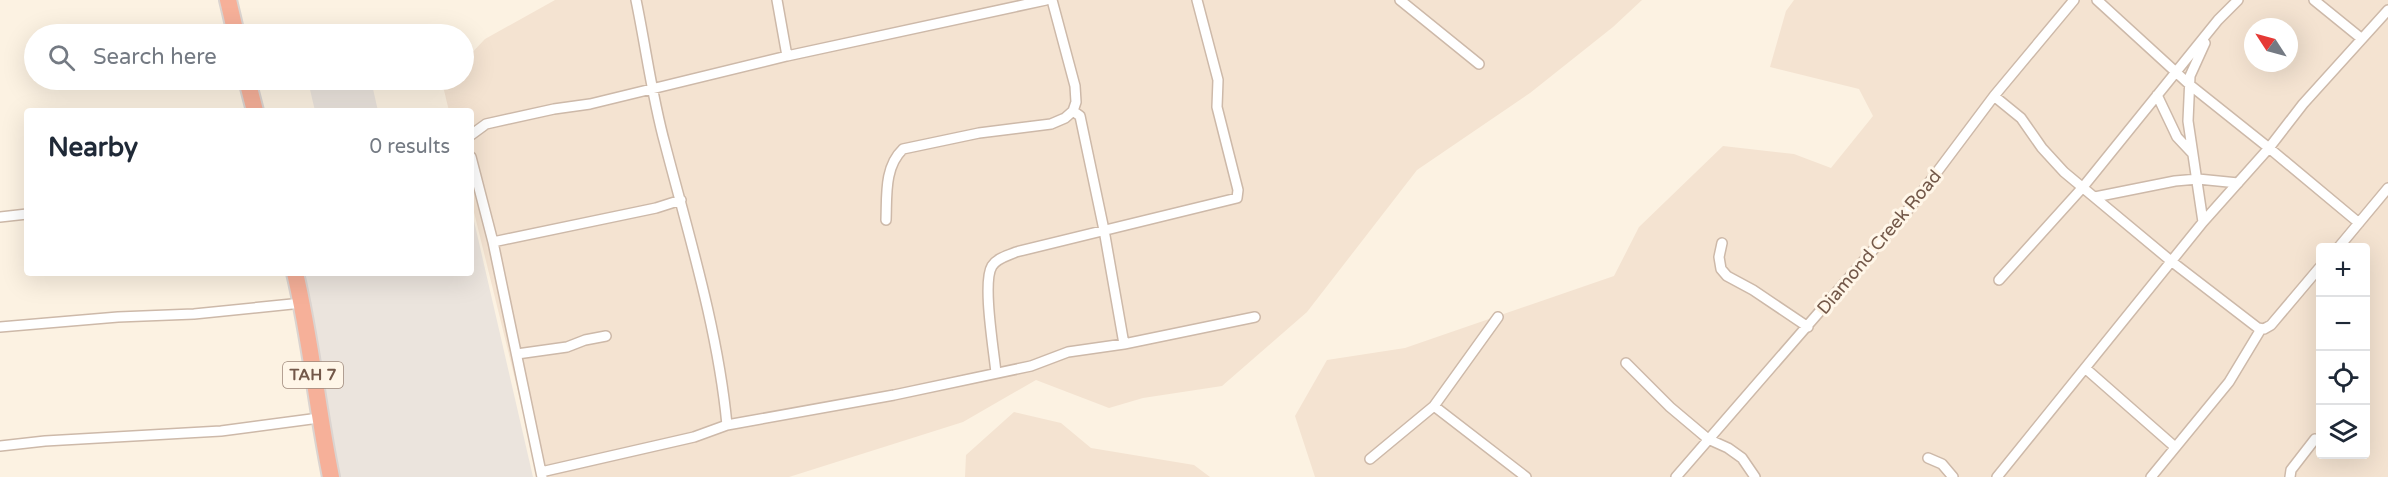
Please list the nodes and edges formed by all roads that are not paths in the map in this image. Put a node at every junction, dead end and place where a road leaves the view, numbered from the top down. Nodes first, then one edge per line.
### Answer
1 (228, 0) edge
2 (636, 0) edge
3 (777, 0) edge
4 (1046, 0) edge
5 (1052, 0) edge
6 (1197, 0) edge
7 (1400, 0) edge
8 (2074, 0) edge
9 (2097, 0) edge
10 (2238, 0) edge
11 (2314, 0) edge
12 (2388, 10) edge
13 (2218, 20) junction
14 (234, 24) edge
15 (2362, 39) junction
16 (788, 56) junction
17 (1479, 64) dead end
18 (2177, 71) junction
19 (2190, 85) junction
20 (654, 89) junction
21 (250, 90) edge
22 (2157, 95) junction
23 (1995, 96) junction
24 (254, 108) edge
25 (1073, 111) junction
26 (474, 133) edge
27 (2269, 148) junction
28 (2192, 153) junction
29 (474, 169) edge
30 (2198, 179) junction
31 (2238, 183) junction
32 (2083, 187) junction
33 (2388, 188) edge
34 (2095, 196) junction
35 (681, 200) junction
36 (24, 214) edge
37 (0, 217) edge
38 (886, 220) dead end
39 (2203, 222) junction
40 (2359, 223) junction
41 (1104, 230) junction
42 (493, 242) junction
43 (1722, 243) dead end
44 (2342, 243) edge
45 (2171, 261) junction
46 (2316, 272) edge
47 (296, 276) edge
48 (1999, 280) dead end
49 (302, 303) junction
50 (1255, 317) dead end
51 (1498, 317) dead end
52 (0, 327) edge
53 (1808, 327) junction
54 (2261, 329) junction
55 (606, 336) dead end
56 (1124, 344) junction
57 (517, 354) junction
58 (1626, 363) dead end
59 (2085, 368) junction
60 (996, 373) junction
61 (1434, 406) junction
62 (319, 418) junction
63 (727, 425) junction
64 (1708, 439) junction
65 (2315, 440) dead end
66 (0, 446) edge
67 (2175, 447) junction
68 (1928, 458) dead end
69 (1370, 459) dead end
70 (542, 475) edge
71 (1520, 475) edge
72 (331, 477) edge
73 (1676, 477) edge
74 (1755, 477) edge
75 (1953, 477) edge
76 (1997, 477) edge
77 (2151, 477) edge
78 (2290, 477) edge

1 - 14 highway
2 - 20 street
3 - 16 street
4 - 16 street
5 - 25 street
6 - 41 street
7 - 17 street
8 - 23 street, Diamond Creek Road
9 - 18 street
10 - 13 street
11 - 15 street
12 - 15 street
13 - 18 street
13 - 19 street
15 - 27 street
16 - 20 street
18 - 19 street
18 - 22 street
19 - 27 street
19 - 28 street
20 - 26 street
20 - 35 street
21 - 24 highway
22 - 28 street
22 - 32 street
23 - 32 street
23 - 53 street, Diamond Creek Road
25 - 38 street
25 - 41 street
27 - 31 street
27 - 40 street
28 - 30 street
29 - 42 street
30 - 31 street
30 - 34 street
30 - 39 street
31 - 39 street
32 - 34 street
32 - 48 street
33 - 40 street
34 - 45 street
35 - 42 street
35 - 63 street
36 - 37 street
39 - 45 street
40 - 44 street
41 - 56 street
41 - 60 street
42 - 57 street
43 - 53 street
45 - 54 street
45 - 59 street
46 - 54 street
47 - 49 highway, TAH 7
49 - 52 street
49 - 62 highway, TAH 7
50 - 56 street
51 - 61 street
53 - 64 street, Diamond Creek Road
54 - 67 street
55 - 57 street
56 - 60 street
57 - 70 street
58 - 64 street
59 - 67 street
59 - 76 street
60 - 63 street
61 - 69 street
61 - 71 street
62 - 66 street
62 - 72 highway, TAH 7
63 - 70 street
64 - 73 street, Diamond Creek Road
64 - 74 street
65 - 78 street
67 - 77 street
68 - 75 street

